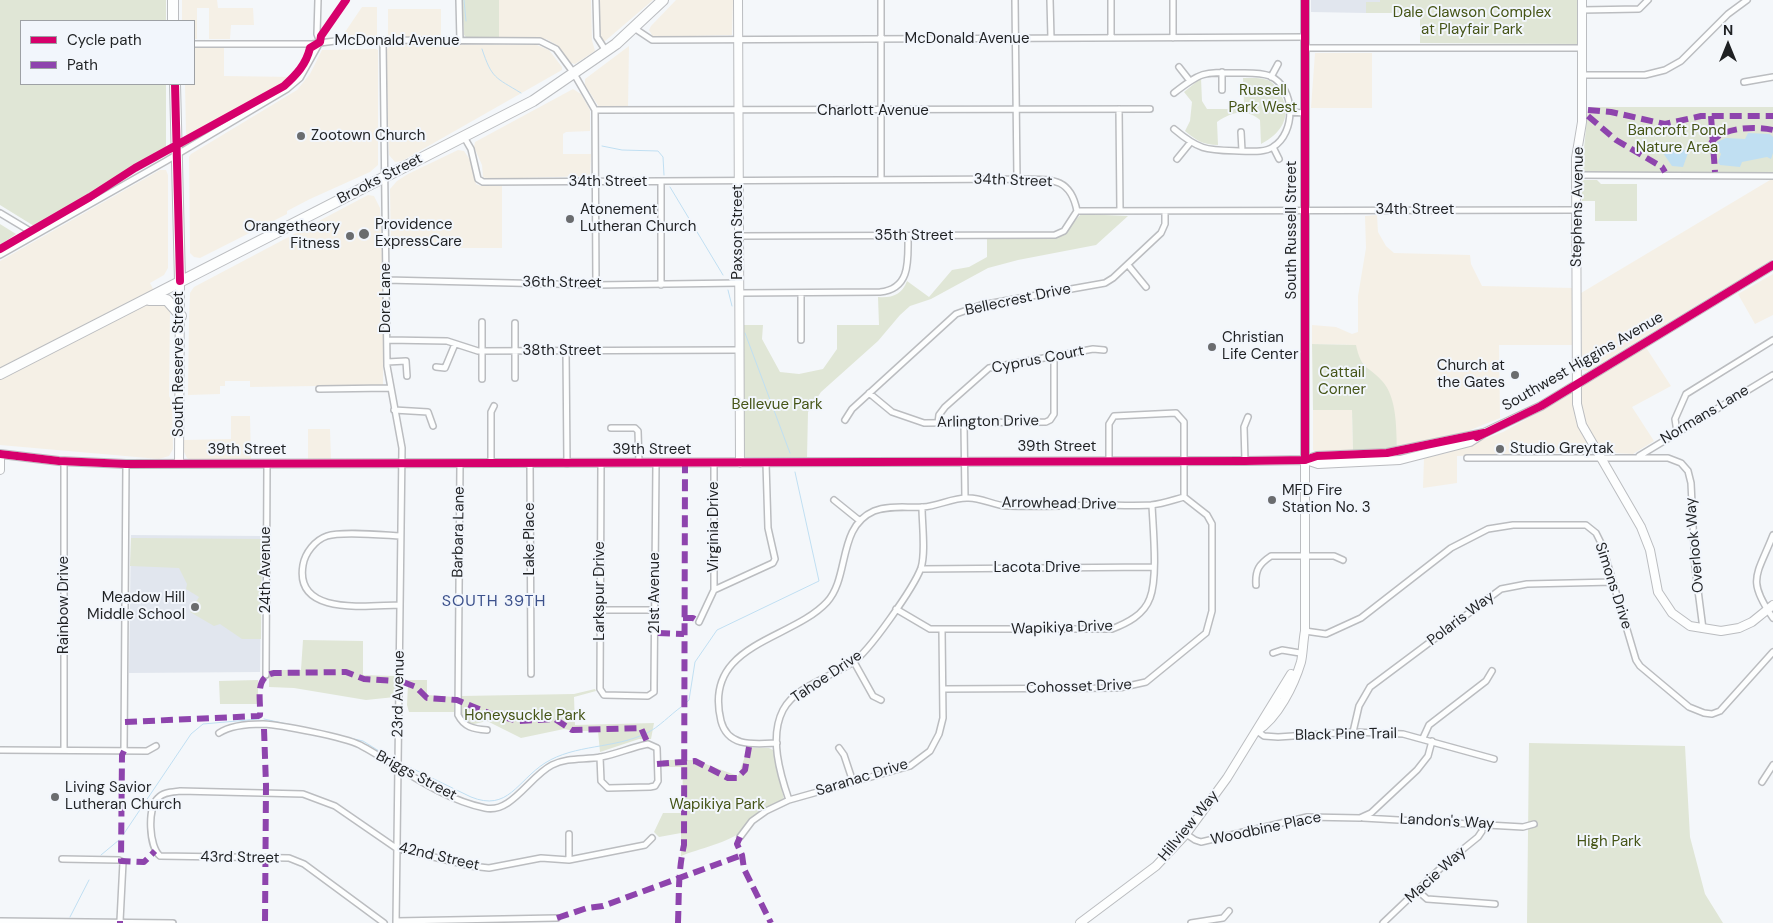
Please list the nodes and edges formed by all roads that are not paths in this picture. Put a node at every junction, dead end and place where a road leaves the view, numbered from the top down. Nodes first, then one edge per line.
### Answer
1 (173, 0) edge
2 (318, 0) edge
3 (459, 0) edge
4 (596, 0) edge
5 (663, 0) edge
6 (738, 0) edge
7 (881, 0) edge
8 (1015, 0) edge
9 (1050, 0) edge
10 (1111, 0) edge
11 (1173, 0) edge
12 (1305, 0) edge
13 (1582, 0) edge
14 (1648, 0) edge
15 (1747, 0) edge
16 (1582, 10) junction
17 (173, 20) edge
18 (634, 28) junction
19 (1016, 38) junction
20 (1051, 38) junction
21 (1111, 38) junction
22 (1173, 38) junction
23 (1305, 38) junction
24 (738, 39) junction
25 (881, 39) junction
26 (383, 40) junction
27 (460, 41) junction
28 (320, 42) junction
29 (195, 44) edge
30 (1305, 48) junction
31 (1582, 48) junction
32 (606, 52) junction
33 (1278, 64) dead end
34 (1178, 68) dead end
35 (1222, 72) junction
36 (574, 74) junction
37 (1582, 75) junction
38 (1271, 77) junction
39 (1773, 77) edge
40 (1190, 81) junction
41 (1744, 82) dead end
42 (175, 85) edge
43 (1222, 90) dead end
44 (1174, 92) dead end
45 (1016, 109) junction
46 (1119, 109) junction
47 (1150, 109) dead end
48 (595, 110) junction
49 (738, 111) junction
50 (881, 111) junction
51 (1290, 112) junction
52 (1305, 112) junction
53 (1174, 129) dead end
54 (1242, 132) dead end
55 (464, 137) junction
56 (1190, 143) junction
57 (1273, 147) junction
58 (1242, 151) junction
59 (177, 155) junction
60 (1178, 159) dead end
61 (1279, 159) dead end
62 (1576, 175) junction
63 (385, 176) junction
64 (1773, 176) edge
65 (1017, 179) junction
66 (882, 180) junction
67 (661, 181) junction
68 (738, 181) junction
69 (596, 182) junction
70 (1306, 210) junction
71 (1576, 210) junction
72 (1077, 211) junction
73 (1120, 211) junction
74 (1165, 211) junction
75 (0, 213) edge
76 (35, 234) junction
77 (738, 236) junction
78 (908, 236) junction
79 (0, 255) edge
80 (1128, 265) junction
81 (1773, 265) edge
82 (386, 280) junction
83 (180, 282) junction
84 (739, 283) junction
85 (596, 285) junction
86 (661, 285) junction
87 (1146, 287) dead end
88 (739, 293) junction
89 (801, 293) junction
90 (143, 300) junction
91 (180, 316) junction
92 (482, 322) dead end
93 (514, 323) dead end
94 (387, 340) junction
95 (801, 340) dead end
96 (1773, 340) edge
97 (455, 344) junction
98 (566, 350) junction
99 (738, 350) junction
100 (1104, 350) dead end
101 (482, 351) junction
102 (514, 351) junction
103 (1054, 356) junction
104 (387, 362) junction
105 (436, 367) dead end
106 (0, 374) edge
107 (1773, 375) edge
108 (407, 376) dead end
109 (515, 378) dead end
110 (482, 379) dead end
111 (1577, 384) junction
112 (320, 388) dead end
113 (389, 388) junction
114 (869, 393) junction
115 (494, 406) dead end
116 (394, 410) junction
117 (1248, 417) dead end
118 (845, 420) dead end
119 (938, 423) junction
120 (964, 424) junction
121 (433, 426) dead end
122 (612, 428) dead end
123 (1677, 432) junction
124 (1484, 433) junction
125 (1449, 441) junction
126 (0, 454) edge
127 (1601, 457) junction
128 (1638, 457) junction
129 (1468, 458) dead end
130 (1305, 460) junction
131 (64, 461) junction
132 (1109, 461) junction
133 (1184, 461) junction
134 (1245, 461) junction
135 (1391, 461) junction
136 (965, 462) junction
137 (740, 463) junction
138 (766, 463) junction
139 (126, 464) junction
140 (179, 464) junction
141 (266, 464) junction
142 (460, 464) junction
143 (491, 464) junction
144 (530, 464) junction
145 (568, 464) junction
146 (601, 464) junction
147 (639, 464) junction
148 (656, 464) junction
149 (714, 464) junction
150 (401, 465) junction
151 (0, 470) edge
152 (1184, 497) junction
153 (965, 498) junction
154 (834, 500) dead end
155 (1152, 505) junction
156 (922, 507) junction
157 (860, 521) junction
158 (1773, 535) edge
159 (400, 536) junction
160 (1306, 555) junction
161 (1343, 560) dead end
162 (1153, 567) junction
163 (921, 568) junction
164 (1613, 582) junction
165 (1256, 584) dead end
166 (714, 590) junction
167 (400, 605) junction
168 (1770, 607) edge
169 (896, 609) junction
170 (600, 610) junction
171 (655, 610) junction
172 (1773, 618) edge
173 (699, 622) dead end
174 (942, 630) junction
175 (1703, 630) junction
176 (1305, 631) junction
177 (1773, 652) edge
178 (1273, 653) dead end
179 (1300, 653) junction
180 (854, 662) junction
181 (1492, 671) dead end
182 (531, 674) dead end
183 (266, 675) dead end
184 (944, 690) junction
185 (626, 696) joint
186 (881, 700) dead end
187 (487, 730) dead end
188 (1257, 731) junction
189 (1353, 732) junction
190 (219, 733) dead end
191 (1423, 738) junction
192 (1432, 741) junction
193 (777, 743) junction
194 (156, 746) dead end
195 (838, 748) dead end
196 (0, 750) edge
197 (64, 750) junction
198 (124, 751) junction
199 (600, 757) junction
200 (1494, 759) dead end
201 (1773, 765) edge
202 (398, 769) junction
203 (853, 782) junction
204 (1762, 782) dead end
205 (176, 791) joint
206 (788, 800) junction
207 (1360, 818) junction
208 (1482, 824) junction
209 (1534, 824) dead end
210 (569, 834) dead end
211 (1186, 834) junction
212 (740, 837) dead end
213 (652, 838) dead end
214 (396, 848) junction
215 (62, 859) dead end
216 (569, 860) junction
217 (1418, 891) junction
218 (1495, 904) dead end
219 (1229, 911) dead end
220 (557, 918) dead end
221 (0, 921) edge
222 (120, 921) junction
223 (396, 922) edge
224 (174, 923) edge
225 (384, 923) edge
226 (1080, 923) edge
227 (1191, 923) edge
228 (1383, 923) edge

1 - 17 highway
2 - 28 street
3 - 27 street
4 - 32 street
5 - 18 highway, Brooks Street
6 - 24 main road, Paxson Street
7 - 25 street
8 - 19 street
9 - 20 street
10 - 21 street
11 - 22 street
12 - 23 main road, South Russell Street
13 - 16 main road, Stephens Avenue
14 - 16 street
15 - 37 street
16 - 31 main road, Stephens Avenue
18 - 24 street, McDonald Avenue
18 - 32 highway, Brooks Street
19 - 20 street, McDonald Avenue
19 - 25 street, McDonald Avenue
19 - 45 street
20 - 21 street, McDonald Avenue
21 - 22 street, McDonald Avenue
22 - 23 street, McDonald Avenue
23 - 30 main road, South Russell Street
24 - 25 street, McDonald Avenue
24 - 49 main road, Paxson Street
25 - 50 street
26 - 27 street, McDonald Avenue
26 - 28 street, McDonald Avenue
26 - 63 street, Dore Lane
27 - 36 street, McDonald Avenue
28 - 29 street, McDonald Avenue
28 - 59 street
30 - 31 street
30 - 52 main road, South Russell Street
31 - 37 main road, Stephens Avenue
32 - 36 highway, Brooks Street
33 - 38 street
34 - 40 street
35 - 38 street
35 - 40 street
35 - 43 street
36 - 48 street, McDonald Avenue
36 - 55 highway, Brooks Street
37 - 62 main road, Stephens Avenue
38 - 51 street
39 - 41 street
40 - 44 street
42 - 59 highway, South Reserve Street
45 - 46 street, Charlott Avenue
45 - 50 street, Charlott Avenue
45 - 65 street
46 - 47 street, Charlott Avenue
46 - 73 street
48 - 49 street, Charlott Avenue
48 - 69 street
49 - 50 street, Charlott Avenue
49 - 68 main road, Paxson Street
50 - 66 street
51 - 52 street
51 - 57 street
52 - 70 main road, South Russell Street
53 - 56 street
54 - 58 street
55 - 63 highway, Brooks Street
55 - 69 street, 34th Street
56 - 58 street
56 - 60 street
57 - 58 street
57 - 61 street
59 - 76 street
59 - 83 highway, South Reserve Street
62 - 64 street
62 - 71 main road, Stephens Avenue
63 - 82 street, Dore Lane
63 - 83 highway, Brooks Street
65 - 66 street, 34th Street
65 - 72 street, 34th Street
66 - 68 street, 34th Street
67 - 68 street, 34th Street
67 - 69 street, 34th Street
67 - 86 street
68 - 77 main road, Paxson Street
69 - 85 street
70 - 71 street, 34th Street
70 - 74 street, 34th Street
70 - 130 main road, South Russell Street
71 - 111 main road, Stephens Avenue
72 - 73 street, 34th Street
72 - 78 street, 35th Street
73 - 74 street, 34th Street
74 - 80 street, Bellecrest Drive
75 - 76 street
76 - 79 street
77 - 78 street, 35th Street
77 - 84 main road, Paxson Street
78 - 89 street
80 - 87 street
80 - 114 street, Bellecrest Drive
81 - 111 main road, Southwest Higgins Avenue
82 - 85 street, 36th Street
82 - 94 street, Dore Lane
83 - 90 highway, Brooks Street
83 - 91 main road, South Reserve Street
84 - 86 street, 36th Street
84 - 88 main road, Paxson Street
85 - 86 street, 36th Street
88 - 89 street
88 - 99 main road, Paxson Street
89 - 95 street
90 - 91 highway
90 - 106 highway, Brooks Street
91 - 140 main road, South Reserve Street
92 - 101 street
93 - 102 street
94 - 97 street, 38th Street
94 - 104 street, Dore Lane
96 - 123 street
97 - 101 street, 38th Street
97 - 105 street
98 - 99 street, 38th Street
98 - 102 street, 38th Street
98 - 145 street
99 - 137 main road, Paxson Street
100 - 103 street, Cyprus Court
101 - 102 street, 38th Street
101 - 110 street
102 - 109 street
103 - 119 street, Cyprus Court
103 - 120 street, Arlington Drive
104 - 108 street
104 - 113 street, Dore Lane
107 - 123 street, Normans Lane
111 - 124 main road, Southwest Higgins Avenue
111 - 127 main road, Stephens Avenue
112 - 113 street
113 - 116 street, Dore Lane
114 - 118 street, Bellecrest Drive
114 - 119 street, Arlington Drive
115 - 143 street
116 - 121 street
116 - 150 street, Dore Lane
117 - 134 street
119 - 120 street, Arlington Drive
120 - 136 street
122 - 147 street
123 - 128 street, Normans Lane
124 - 125 main road, Southwest Higgins Avenue
124 - 135 main road, Southwest Higgins Avenue
125 - 130 main road, Southwest Higgins Avenue
125 - 135 main road, Southwest Higgins Avenue
126 - 131 main road, 39th Street
126 - 151 main road
127 - 128 street
127 - 129 street
127 - 175 main road, Stephens Avenue
128 - 175 street, Overlook Way
130 - 134 main road, 39th Street
130 - 135 main road, Southwest Higgins Avenue
130 - 160 main road, Hillview Way
131 - 139 main road, 39th Street
131 - 197 street, Rainbow Drive
132 - 133 main road, 39th Street
132 - 133 street
132 - 136 main road, 39th Street
133 - 134 main road, 39th Street
133 - 152 street
136 - 138 main road, 39th Street
136 - 153 street
137 - 138 main road, 39th Street
137 - 149 main road, 39th Street
138 - 166 street, Virginia Drive
139 - 140 main road, 39th Street
139 - 198 street
140 - 141 main road, 39th Street
141 - 150 main road, 39th Street
141 - 183 street, 24th Avenue
142 - 143 main road, 39th Street
142 - 150 main road, 39th Street
142 - 187 street, Barbara Lane
143 - 144 main road, 39th Street
144 - 145 main road, 39th Street
144 - 182 street, Lake Place
145 - 146 main road, 39th Street
146 - 147 main road, 39th Street
146 - 170 street, Larkspur Drive
147 - 148 main road, 39th Street
148 - 149 main road, 39th Street
148 - 171 street, 21st Avenue
149 - 166 street, Virginia Drive
150 - 159 street, 23rd Avenue
152 - 155 street
152 - 184 street, Cohosset Drive
153 - 155 street, Arrowhead Drive
153 - 156 street, Arrowhead Drive
154 - 157 street
155 - 162 street, Wapikiya Drive
156 - 157 street, Arrowhead Drive
156 - 163 street
157 - 193 street
158 - 168 street
159 - 167 street, 23rd Avenue
159 - 167 street
160 - 161 street
160 - 165 street
160 - 176 main road, Hillview Way
162 - 163 street, Lacota Drive
162 - 174 street, Wapikiya Drive
163 - 169 street, Tahoe Drive
164 - 176 street, Simons Drive
164 - 177 street, Simons Drive
164 - 189 street, Polaris Way
166 - 173 street, Virginia Drive
167 - 202 street, 23rd Avenue
168 - 172 street
168 - 175 main road
169 - 174 street, Wapikiya Drive
169 - 180 street, Tahoe Drive
170 - 171 street
170 - 185 street, Larkspur Drive
171 - 185 street, 21st Avenue
174 - 184 street, Saranac Drive
176 - 179 main road, Hillview Way
178 - 179 street
179 - 188 main road, Hillview Way
180 - 186 street
180 - 193 street, Tahoe Drive
181 - 191 street
184 - 203 street, Saranac Drive
188 - 189 street, Black Pine Trail
188 - 211 main road, Hillview Way
189 - 191 street, Black Pine Trail
190 - 202 street, Briggs Street
191 - 192 street, Black Pine Trail
192 - 200 street, Black Pine Trail
192 - 207 street
193 - 206 street, Tahoe Drive
194 - 198 street
195 - 203 street
196 - 197 street
197 - 198 street
199 - 199 street, Briggs Street
199 - 202 street, Briggs Street
201 - 204 street
202 - 214 street, 23rd Avenue
203 - 206 street, Saranac Drive
205 - 214 street, 42nd Street
205 - 225 street, 43rd Street
206 - 212 street, Saranac Drive
207 - 208 street, Landon's Way
207 - 211 street, Woodbine Place
208 - 209 street, Landon's Way
208 - 217 street, Macie Way
210 - 216 street
211 - 226 main road, Hillview Way
213 - 216 street, 42nd Street
214 - 216 street, 42nd Street
214 - 223 street, 23rd Avenue
215 - 222 street
217 - 218 street
217 - 228 street, Macie Way
219 - 227 street
220 - 223 street
221 - 222 street
222 - 224 street

